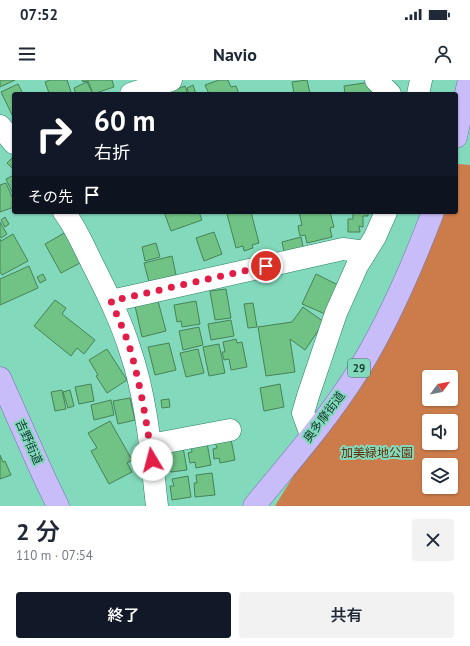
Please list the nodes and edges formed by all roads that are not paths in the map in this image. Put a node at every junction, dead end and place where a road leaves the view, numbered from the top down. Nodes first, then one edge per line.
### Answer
1 (376, 80) edge
2 (421, 80) edge
3 (469, 80) edge
4 (165, 81) edge
5 (141, 92) edge
6 (388, 92) edge
7 (418, 92) edge
8 (458, 128) edge
9 (65, 214) edge
10 (385, 214) edge
11 (432, 214) edge
12 (365, 252) junction
13 (111, 301) junction
14 (0, 378) edge
15 (230, 430) dead end
16 (311, 435) junction
17 (150, 445) junction
18 (58, 506) edge
19 (157, 506) edge
20 (254, 506) edge

1 - 6 street
2 - 7 street
3 - 8 main road
4 - 5 street
9 - 13 street
10 - 12 street
11 - 16 main road, 奥多摩街道 / 29
12 - 13 street
12 - 16 street
13 - 17 street
14 - 18 main road, 吉野街道
15 - 17 street
16 - 20 main road, 奥多摩街道 / 29
17 - 19 street

